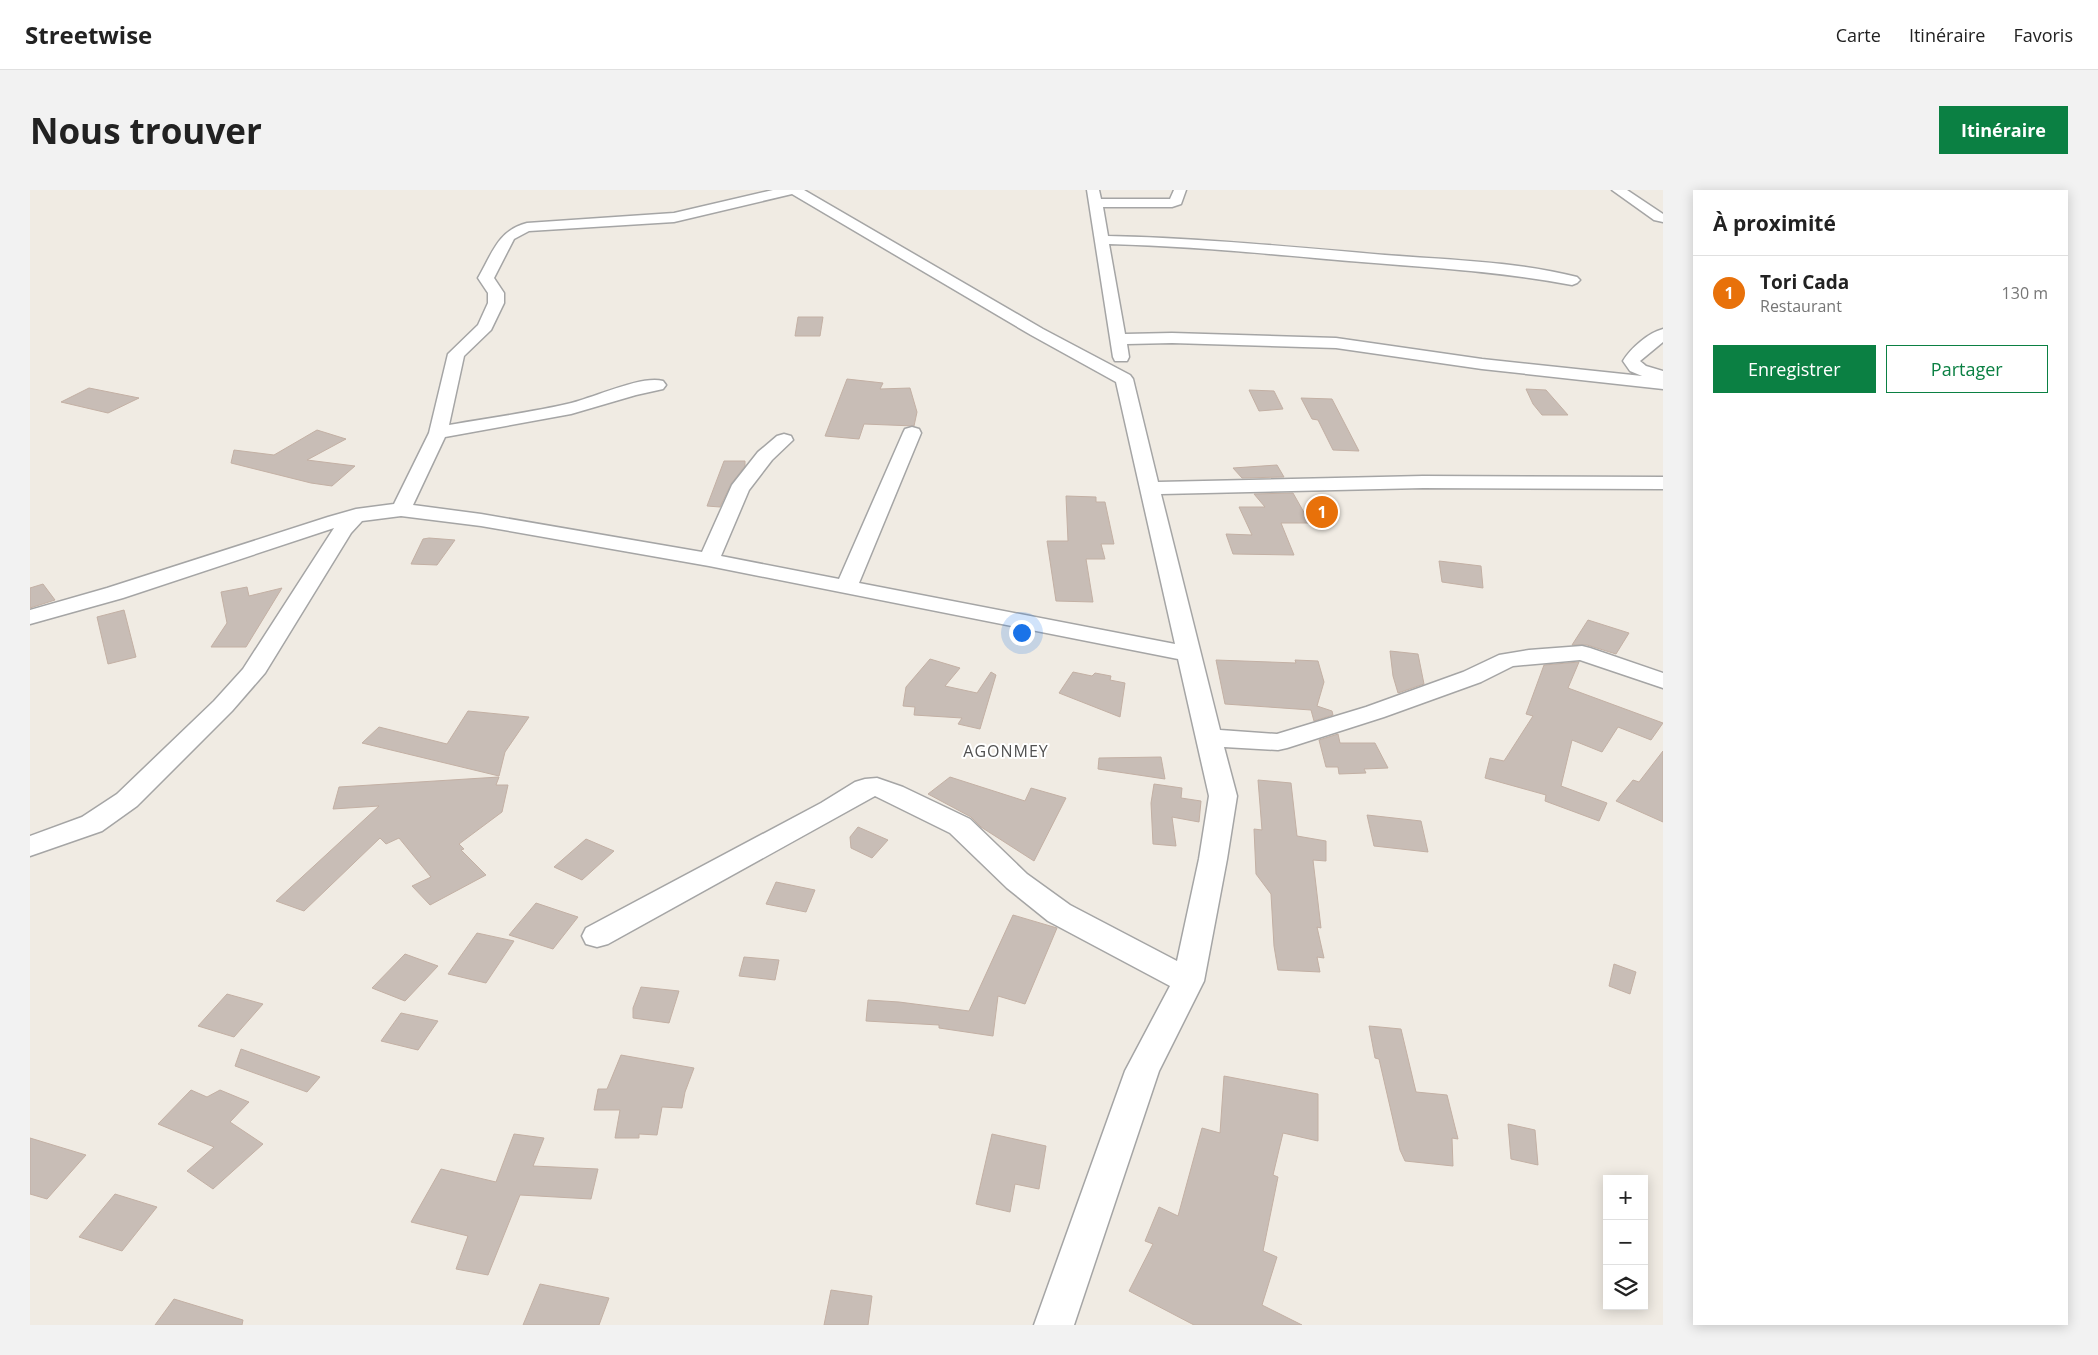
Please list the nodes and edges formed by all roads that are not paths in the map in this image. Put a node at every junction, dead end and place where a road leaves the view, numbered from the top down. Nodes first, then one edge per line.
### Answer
1 (793, 190) edge
2 (1180, 190) edge
3 (1618, 190) edge
4 (1094, 197) edge
5 (1663, 218) edge
6 (1102, 240) junction
7 (1572, 280) dead end
8 (1663, 334) edge
9 (1119, 339) junction
10 (1663, 376) edge
11 (1124, 379) junction
12 (1663, 384) edge
13 (657, 385) dead end
14 (912, 432) dead end
15 (438, 433) junction
16 (784, 440) dead end
17 (1663, 483) edge
18 (1151, 488) junction
19 (401, 510) junction
20 (356, 515) junction
21 (709, 560) junction
22 (846, 588) junction
23 (30, 617) edge
24 (1190, 654) junction
25 (1663, 681) edge
26 (1209, 737) junction
27 (30, 846) edge
28 (597, 936) dead end
29 (1188, 981) junction
30 (1054, 1325) edge

1 - 11 street
1 - 15 street
2 - 4 street
3 - 5 street
4 - 6 street
6 - 7 street
6 - 9 street
8 - 10 street
9 - 11 street
9 - 12 street
11 - 18 street
13 - 15 street
14 - 22 street
15 - 19 street
16 - 21 street
17 - 18 street
18 - 24 street
19 - 20 street
19 - 21 street
20 - 23 street
20 - 27 street
21 - 22 street
22 - 24 street
24 - 26 street
25 - 26 street
26 - 29 street
28 - 29 street
29 - 30 street

